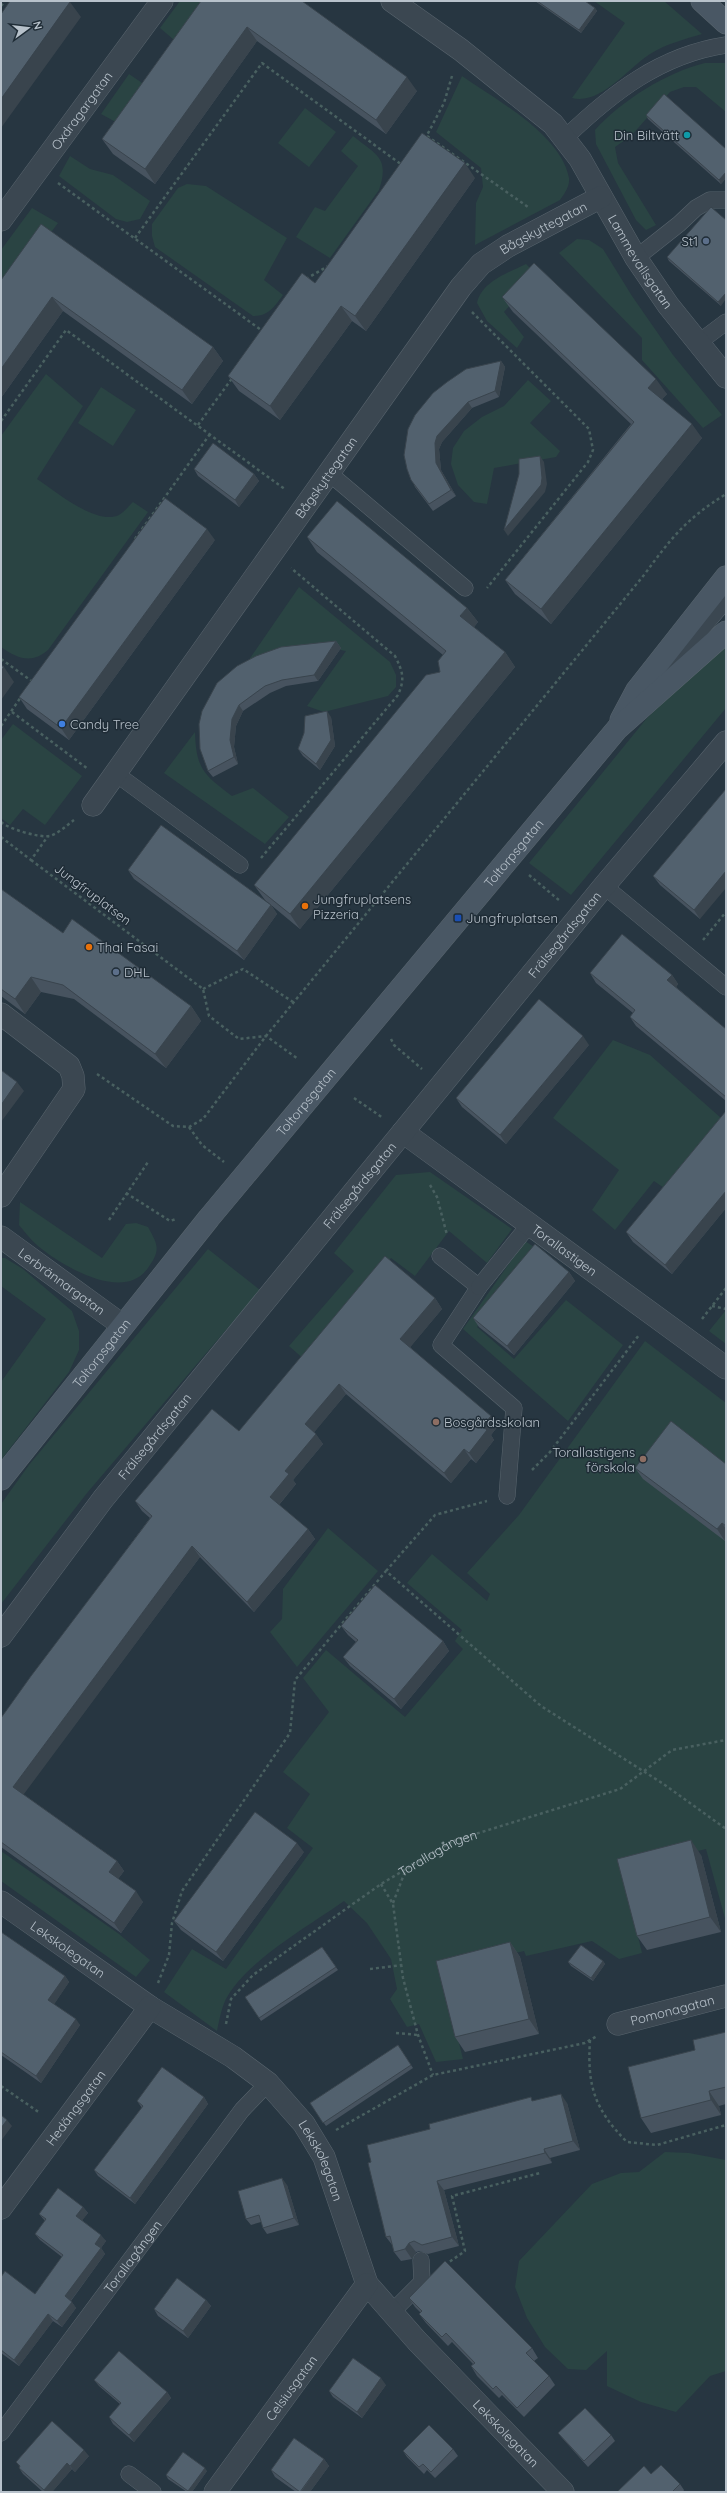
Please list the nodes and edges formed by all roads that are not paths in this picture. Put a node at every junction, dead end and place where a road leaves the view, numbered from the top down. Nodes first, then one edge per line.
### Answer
1 (162, 1) edge
2 (392, 1) edge
3 (702, 1) edge
4 (726, 23) edge
5 (726, 45) edge
6 (565, 138) junction
7 (601, 197) junction
8 (726, 200) edge
9 (1, 220) edge
10 (636, 258) junction
11 (726, 322) edge
12 (698, 343) junction
13 (726, 377) edge
14 (329, 473) junction
15 (726, 577) edge
16 (465, 588) road end
17 (726, 600) edge
18 (726, 632) edge
19 (617, 729) junction
20 (726, 742) edge
21 (112, 779) junction
22 (93, 805) road end
23 (240, 865) road end
24 (604, 886) junction
25 (726, 987) edge
26 (1, 1014) edge
27 (403, 1132) junction
28 (1, 1196) edge
29 (528, 1225) junction
30 (1, 1237) edge
31 (440, 1256) road end
32 (479, 1287) junction
33 (122, 1325) junction
34 (726, 1368) edge
35 (1, 1479) edge
36 (507, 1496) dead end
37 (1, 1636) edge
38 (1, 1902) edge
39 (726, 1996) edge
40 (150, 2007) junction
41 (618, 2024) road end
42 (268, 2082) junction
43 (1, 2208) edge
44 (421, 2260) edge
45 (367, 2284) junction
46 (392, 2312) junction
47 (1, 2433) edge
48 (129, 2474) dead end
49 (153, 2492) edge
50 (215, 2492) edge
51 (563, 2492) edge

1 - 9 street, Oxdragargatan
2 - 6 street, Lammevallsgatan
3 - 4 street
5 - 6 lane
6 - 7 street, Lammevallsgatan
7 - 10 street, Lammevallsgatan
7 - 14 street, Bågskyttegatan
8 - 10 lane
10 - 12 street, Lammevallsgatan
11 - 12 lane
12 - 13 street, Lammevallsgatan
14 - 16 lane
14 - 21 street, Bågskyttegatan
15 - 19 street, Toltorpsgatan
17 - 19 lane
18 - 19 street, Toltorpsgatan
19 - 33 street, Toltorpsgatan
20 - 24 street, Frälsegårdsgatan
21 - 22 street, Bågskyttegatan
21 - 23 lane
24 - 25 lane
24 - 27 street, Frälsegårdsgatan
26 - 28 street
27 - 29 street, Torallastigen
27 - 37 street, Frälsegårdsgatan
29 - 32 lane
29 - 34 street, Torallastigen
30 - 33 street, Lerbrännargatan
31 - 32 lane
32 - 36 lane
33 - 35 street, Toltorpsgatan
38 - 40 street, Lekskolegatan
39 - 41 street, Pomonagatan
40 - 42 street, Lekskolegatan
40 - 43 street, Hedängsgatan
42 - 45 street, Lekskolegatan
42 - 47 lane, Torallagången
44 - 46 lane
45 - 46 street, Lekskolegatan
45 - 50 street, Celsiusgatan
46 - 51 street, Lekskolegatan
48 - 49 lane

